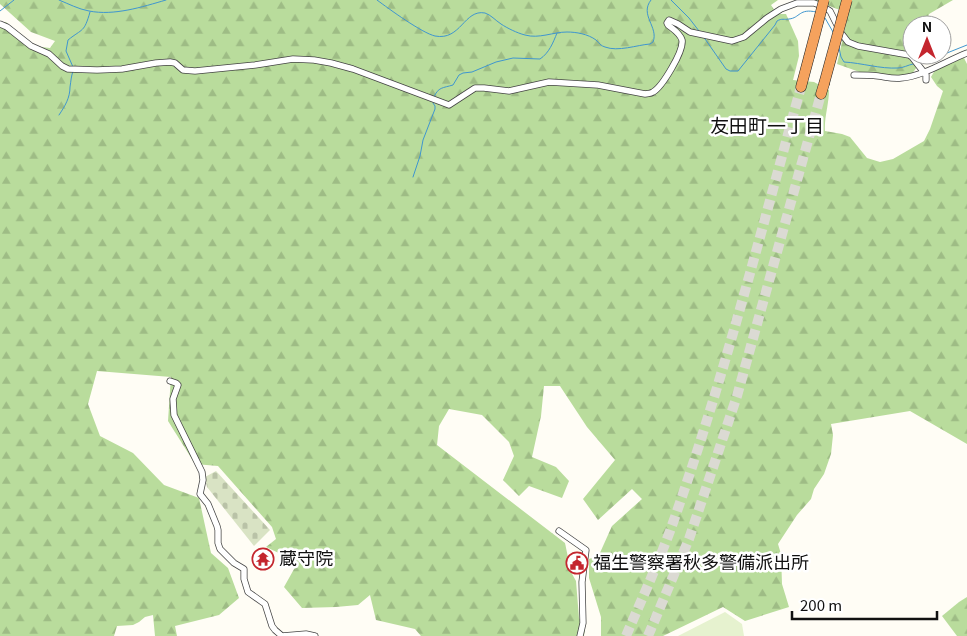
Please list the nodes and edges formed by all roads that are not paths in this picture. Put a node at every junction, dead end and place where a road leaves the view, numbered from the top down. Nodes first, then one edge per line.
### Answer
1 (824, 0) edge
2 (846, 0) edge
3 (0, 24) edge
4 (967, 53) edge
5 (923, 71) junction
6 (854, 75) dead end
7 (926, 80) dead end
8 (801, 87) tunnel mouth
9 (823, 89) tunnel mouth
10 (170, 381) dead end
11 (559, 531) dead end
12 (282, 636) edge
13 (315, 636) edge
14 (580, 636) edge

1 - 8 highway, bridge
2 - 9 highway, bridge
3 - 5 street
4 - 5 street
5 - 6 street
5 - 7 street
10 - 12 street
11 - 14 street
12 - 13 street

